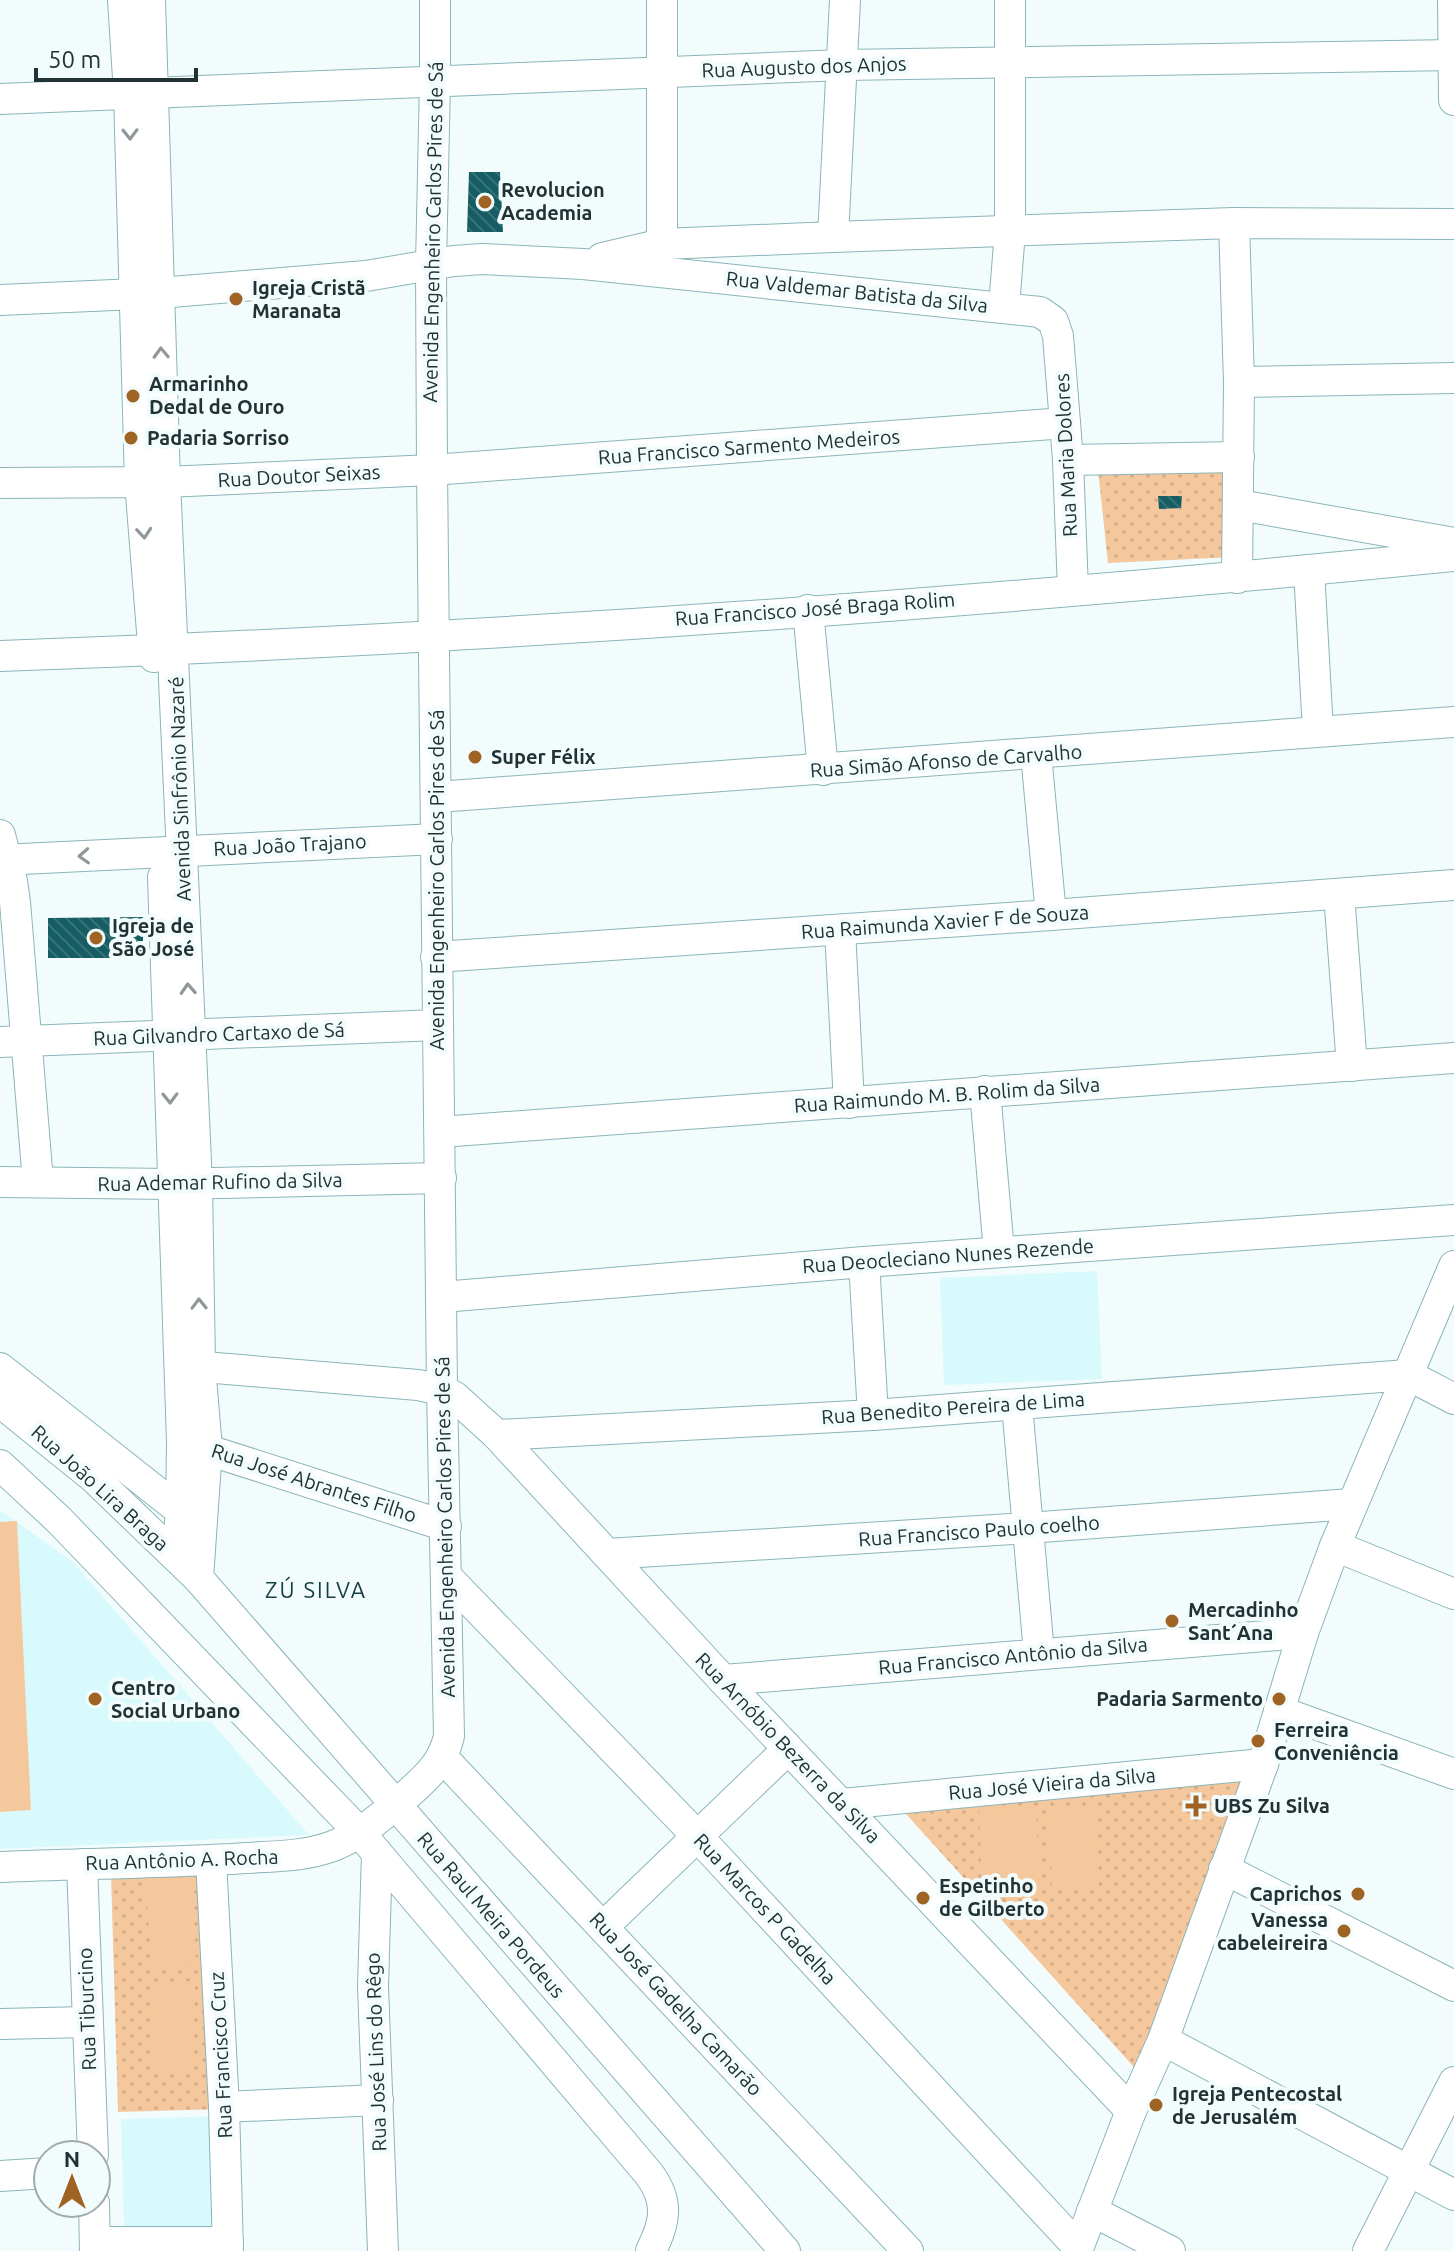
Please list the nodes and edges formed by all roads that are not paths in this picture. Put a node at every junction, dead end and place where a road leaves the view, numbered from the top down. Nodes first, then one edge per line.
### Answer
1 (123, 0) edge
2 (150, 0) edge
3 (435, 0) edge
4 (662, 0) edge
5 (845, 0) edge
6 (1010, 0) edge
7 (1453, 0) edge
8 (1453, 55) edge
9 (1010, 61) junction
10 (843, 65) junction
11 (663, 71) junction
12 (435, 81) junction
13 (142, 94) junction
14 (0, 99) edge
15 (1454, 100) edge
16 (1234, 223) junction
17 (1454, 224) edge
18 (1010, 231) junction
19 (833, 237) junction
20 (662, 244) junction
21 (583, 264) junction
22 (431, 265) junction
23 (146, 294) junction
24 (0, 300) edge
25 (1004, 307) junction
26 (1454, 378) edge
27 (1239, 382) junction
28 (1065, 423) junction
29 (1239, 457) junction
30 (1068, 460) junction
31 (432, 470) junction
32 (153, 482) junction
33 (0, 483) edge
34 (1239, 505) junction
35 (1454, 543) edge
36 (1454, 556) edge
37 (1309, 570) junction
38 (1237, 578) junction
39 (1073, 590) junction
40 (808, 610) junction
41 (435, 637) junction
42 (164, 651) junction
43 (0, 656) edge
44 (1454, 722) edge
45 (1318, 731) junction
46 (1036, 754) junction
47 (823, 770) junction
48 (437, 797) junction
49 (437, 839) junction
50 (2, 851) edge
51 (172, 851) junction
52 (1454, 885) edge
53 (1339, 894) junction
54 (1051, 915) junction
55 (840, 930) junction
56 (436, 957) junction
57 (438, 1025) junction
58 (180, 1035) junction
59 (13, 1042) edge
60 (1454, 1058) edge
61 (1352, 1066) junction
62 (985, 1091) junction
63 (849, 1103) junction
64 (440, 1132) junction
65 (441, 1178) junction
66 (0, 1182) edge
67 (38, 1182) junction
68 (184, 1184) junction
69 (1454, 1220) edge
70 (999, 1252) junction
71 (864, 1262) junction
72 (1454, 1266) edge
73 (442, 1297) junction
74 (189, 1365) junction
75 (0, 1368) edge
76 (1408, 1375) junction
77 (442, 1390) junction
78 (1454, 1399) edge
79 (0, 1402) edge
80 (1017, 1405) junction
81 (873, 1415) junction
82 (497, 1435) junction
83 (195, 1446) junction
84 (0, 1465) edge
85 (1351, 1504) junction
86 (192, 1516) junction
87 (446, 1526) junction
88 (1028, 1528) junction
89 (1335, 1546) junction
90 (607, 1554) junction
91 (188, 1567) junction
92 (447, 1577) junction
93 (1454, 1594) edge
94 (1303, 1633) junction
95 (1039, 1653) junction
96 (723, 1680) junction
97 (1279, 1711) junction
98 (788, 1749) junction
99 (443, 1758) junction
100 (1263, 1764) junction
101 (1454, 1774) edge
102 (842, 1804) junction
103 (394, 1805) junction
104 (699, 1838) junction
105 (368, 1843) junction
106 (211, 1860) junction
107 (82, 1864) junction
108 (0, 1867) edge
109 (1224, 1869) junction
110 (603, 1927) junction
111 (1454, 1986) edge
112 (87, 2022) junction
113 (0, 2024) edge
114 (1163, 2040) junction
115 (1454, 2082) edge
116 (378, 2100) junction
117 (224, 2107) junction
118 (1131, 2111) junction
119 (92, 2139) edge
120 (1409, 2171) junction
121 (32, 2174) edge
122 (0, 2176) edge
123 (1454, 2195) edge
124 (1092, 2211) junction
125 (94, 2219) edge
126 (95, 2247) edge
127 (228, 2247) edge
128 (1078, 2249) edge
129 (383, 2251) edge
130 (651, 2251) edge
131 (785, 2251) edge
132 (908, 2251) edge
133 (1170, 2251) edge
134 (1368, 2251) edge

1 - 13 street, Avenida Sinfrônio Nazaré
2 - 13 street, Avenida Sinfrônio Nazaré
3 - 12 street, Avenida Engenheiro Carlos Pires de Sá
4 - 11 street
5 - 10 street
6 - 9 street, Rua Valdemar Batista da Silva
7 - 8 street
8 - 9 street, Rua Augusto dos Anjos
8 - 15 street
9 - 10 street, Rua Augusto dos Anjos
9 - 18 street, Rua Valdemar Batista da Silva
10 - 11 street, Rua Augusto dos Anjos
10 - 19 street
11 - 12 street, Rua Augusto dos Anjos
11 - 20 street
12 - 13 street, Rua Augusto dos Anjos
12 - 22 street, Avenida Engenheiro Carlos Pires de Sá
13 - 14 street, Rua Augusto dos Anjos
13 - 23 street, Avenida Sinfrônio Nazaré
16 - 17 street
16 - 18 street
16 - 27 street
18 - 19 street
18 - 25 street, Rua Valdemar Batista da Silva
19 - 20 street
20 - 21 street
21 - 22 street, Rua Valdemar Batista da Silva
21 - 25 street, Rua Valdemar Batista da Silva
22 - 23 street, Rua Valdemar Batista da Silva
22 - 31 street, Avenida Engenheiro Carlos Pires de Sá
23 - 24 street, Rua Valdemar Batista da Silva
23 - 32 street, Avenida Sinfrônio Nazaré
25 - 28 street, Rua Maria Dolores
26 - 27 street
27 - 29 street
28 - 30 street, Rua Maria Dolores
28 - 31 street, Rua Francisco Sarmento Medeiros
29 - 30 street
29 - 34 street
30 - 39 street, Rua Maria Dolores
31 - 32 street, Rua Doutor Seixas
31 - 41 street, Avenida Engenheiro Carlos Pires de Sá
32 - 33 street, Rua Doutor Seixas
32 - 42 street, Avenida Sinfrônio Nazaré
34 - 35 street
34 - 38 street
36 - 37 street, Rua Francisco José Braga Rolim
37 - 38 street, Rua Francisco José Braga Rolim
37 - 45 street
38 - 39 street, Rua Francisco José Braga Rolim
39 - 40 street, Rua Francisco José Braga Rolim
40 - 41 street, Rua Francisco José Braga Rolim
40 - 47 street
41 - 42 street, Rua Francisco José Braga Rolim
41 - 48 street, Avenida Engenheiro Carlos Pires de Sá
42 - 43 street, Rua Francisco José Braga Rolim
42 - 51 street, Avenida Sinfrônio Nazaré
44 - 45 street, Rua Simão Afonso de Carvalho
45 - 46 street, Rua Simão Afonso de Carvalho
46 - 47 street, Rua Simão Afonso de Carvalho
46 - 54 street
47 - 48 street, Rua Simão Afonso de Carvalho
48 - 49 street, Avenida Engenheiro Carlos Pires de Sá
49 - 51 street, Rua João Trajano
49 - 56 street, Avenida Engenheiro Carlos Pires de Sá
51 -> 50 street, Rua João Trajano
50 - 59 street
51 - 58 street, Avenida Sinfrônio Nazaré
52 - 53 street, Rua Raimunda Xavier F de Souza
53 - 54 street, Rua Raimunda Xavier F de Souza
53 - 61 street
54 - 55 street, Rua Raimunda Xavier F de Souza
55 - 56 street, Rua Raimunda Xavier F de Souza
55 - 63 street
56 - 57 street, Avenida Engenheiro Carlos Pires de Sá
57 - 58 street, Rua Gilvandro Cartaxo de Sá
57 - 64 street, Avenida Engenheiro Carlos Pires de Sá
58 - 59 street, Rua Gilvandro Cartaxo de Sá
58 - 68 street, Avenida Sinfrônio Nazaré
59 - 67 street
60 - 61 street, Rua Raimundo M. B. Rolim da Silva
61 - 62 street, Rua Raimundo M. B. Rolim da Silva
62 - 63 street, Rua Raimundo M. B. Rolim da Silva
62 - 70 street
63 - 64 street, Rua Raimundo M. B. Rolim da Silva
64 - 65 street, Avenida Engenheiro Carlos Pires de Sá
65 - 68 street, Rua Ademar Rufino da Silva
65 - 73 street, Avenida Engenheiro Carlos Pires de Sá
66 - 67 street, Rua Ademar Rufino da Silva
67 - 68 street, Rua Ademar Rufino da Silva
68 - 74 street, Avenida Sinfrônio Nazaré
69 - 70 street, Rua Deocleciano Nunes Rezende
70 - 71 street, Rua Deocleciano Nunes Rezende
71 - 73 street, Rua Deocleciano Nunes Rezende
71 - 81 street
72 - 76 street
73 - 77 street, Avenida Engenheiro Carlos Pires de Sá
74 - 77 street
74 - 83 street, Avenida Sinfrônio Nazaré
75 - 86 street
76 - 78 street
76 - 80 street, Rua Benedito Pereira de Lima
76 - 85 street
77 - 82 street, Rua Arnóbio Bezerra da Silva
77 - 87 street, Avenida Engenheiro Carlos Pires de Sá
79 - 91 street, Rua João Lira Braga
80 - 81 street, Rua Benedito Pereira de Lima
80 - 88 street
81 - 82 street, Rua Benedito Pereira de Lima
82 - 90 street, Rua Arnóbio Bezerra da Silva
83 - 86 street, Avenida Sinfrônio Nazaré
83 - 87 street, Rua José Abrantes Filho
84 - 105 street
85 - 88 street, Rua Francisco Paulo coelho
85 - 89 street
86 - 91 street, Avenida Sinfrônio Nazaré
87 - 92 street, Avenida Engenheiro Carlos Pires de Sá
88 - 90 street, Rua Francisco Paulo coelho
88 - 95 street
89 - 93 street
89 - 94 street
90 - 96 street, Rua Arnóbio Bezerra da Silva
91 - 103 street, Rua Raul Meira Pordeus
92 - 99 street, Avenida Engenheiro Carlos Pires de Sá
92 - 104 street, Rua Marcos P Gadelha
94 - 95 street, Rua Francisco Antônio da Silva
94 - 97 street
95 - 96 street, Rua Francisco Antônio da Silva
96 - 98 street, Rua Arnóbio Bezerra da Silva
97 - 100 street
97 - 101 street
98 - 102 street, Rua Arnóbio Bezerra da Silva
98 - 104 street
99 - 103 street, Rua Antônio A. Rocha
99 - 110 street, Rua José Gadelha Camarão
100 - 102 street, Rua José Vieira da Silva
100 - 109 street
102 - 118 street, Rua Arnóbio Bezerra da Silva
103 - 105 street, Rua Antônio A. Rocha
103 - 131 street, Rua Raul Meira Pordeus
104 - 110 street
104 - 128 street, Rua Marcos P Gadelha
105 - 106 street, Rua Antônio A. Rocha
105 - 116 street, Rua José Lins do Rêgo
105 - 130 street
106 - 107 street, Rua Antônio A. Rocha
106 - 117 street, Rua Francisco Cruz
107 - 108 street, Rua Antônio A. Rocha
107 - 112 street, Rua Tiburcino
109 - 111 street
109 - 114 street
110 - 132 street, Rua José Gadelha Camarão
112 - 113 street
112 - 119 street, Rua Tiburcino
114 - 118 street
114 - 120 street
115 - 120 street
116 - 117 street
116 - 129 street, Rua José Lins do Rêgo
117 - 127 street, Rua Francisco Cruz
118 - 124 street
120 - 123 street
120 - 134 street
121 - 122 street
124 - 128 street
124 - 133 street
125 - 126 street
126 - 127 street

